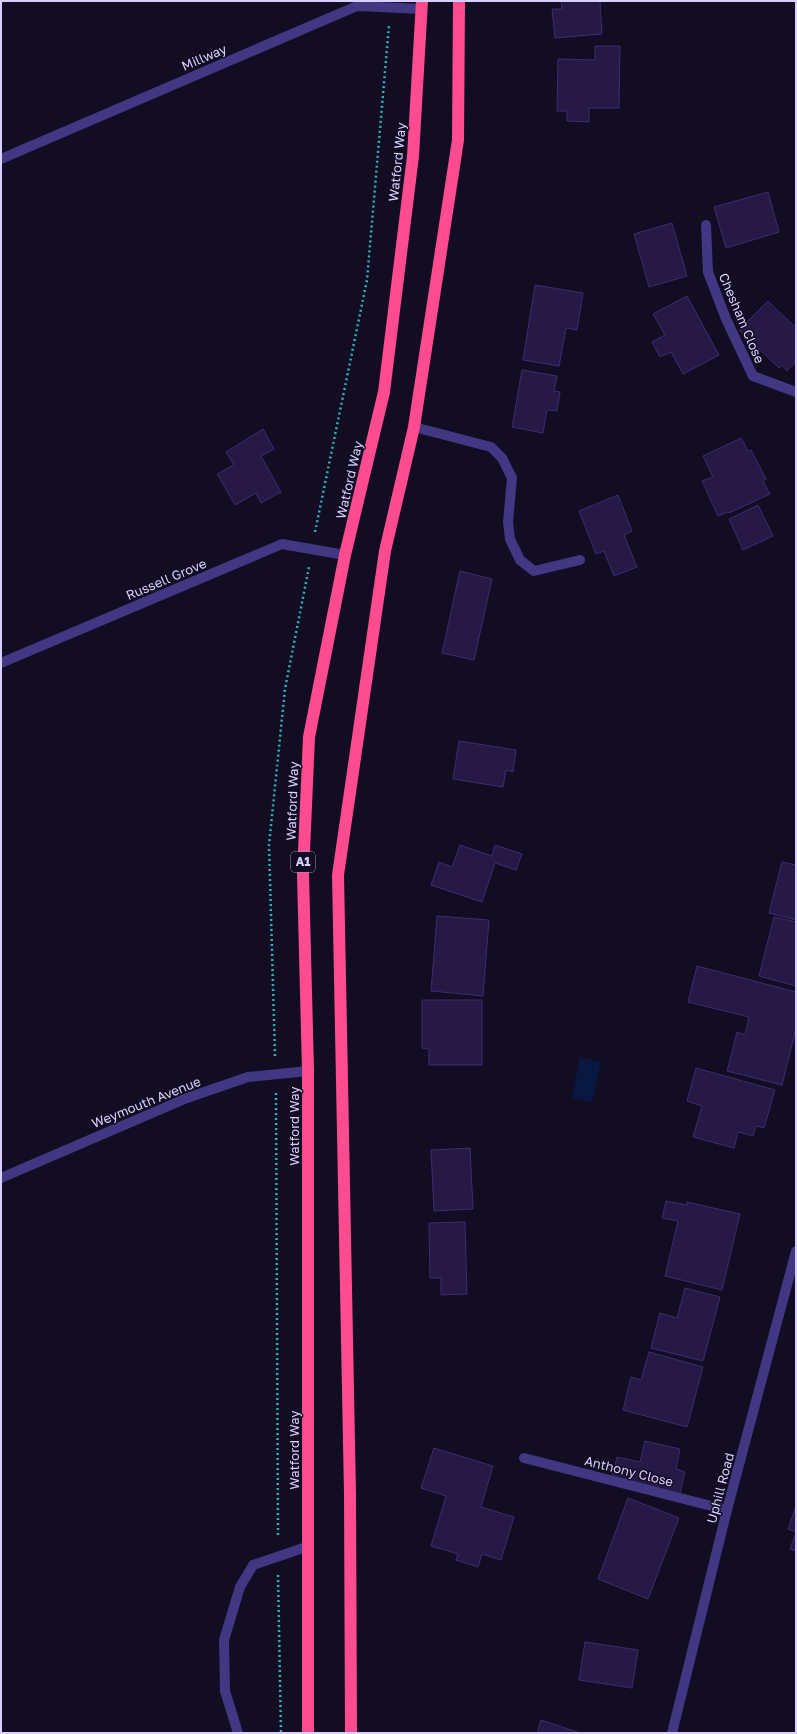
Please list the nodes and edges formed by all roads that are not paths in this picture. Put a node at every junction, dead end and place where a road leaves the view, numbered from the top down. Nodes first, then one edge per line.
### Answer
1 (459, 1) edge
2 (422, 5) edge
3 (1, 159) edge
4 (706, 225) dead end
5 (796, 392) edge
6 (414, 427) junction
7 (345, 555) junction
8 (580, 560) dead end
9 (1, 662) edge
10 (308, 1071) junction
11 (1, 1178) edge
12 (796, 1251) edge
13 (524, 1458) dead end
14 (727, 1510) junction
15 (309, 1546) junction
16 (238, 1733) edge
17 (308, 1733) edge
18 (351, 1733) edge
19 (672, 1733) edge

1 - 6 highway
2 - 3 street, Millway
2 - 7 highway, Watford Way / A1
4 - 5 street, Chesham Close
6 - 8 street
6 - 18 highway
7 - 9 street, Russell Grove
7 - 10 highway, Watford Way / A1
10 - 11 street, Weymouth Avenue
10 - 15 highway, Watford Way / A1
12 - 14 street, Uphill Road
13 - 14 street, Anthony Close
14 - 19 street, Uphill Road
15 - 16 street
15 - 17 highway, Watford Way / A1

